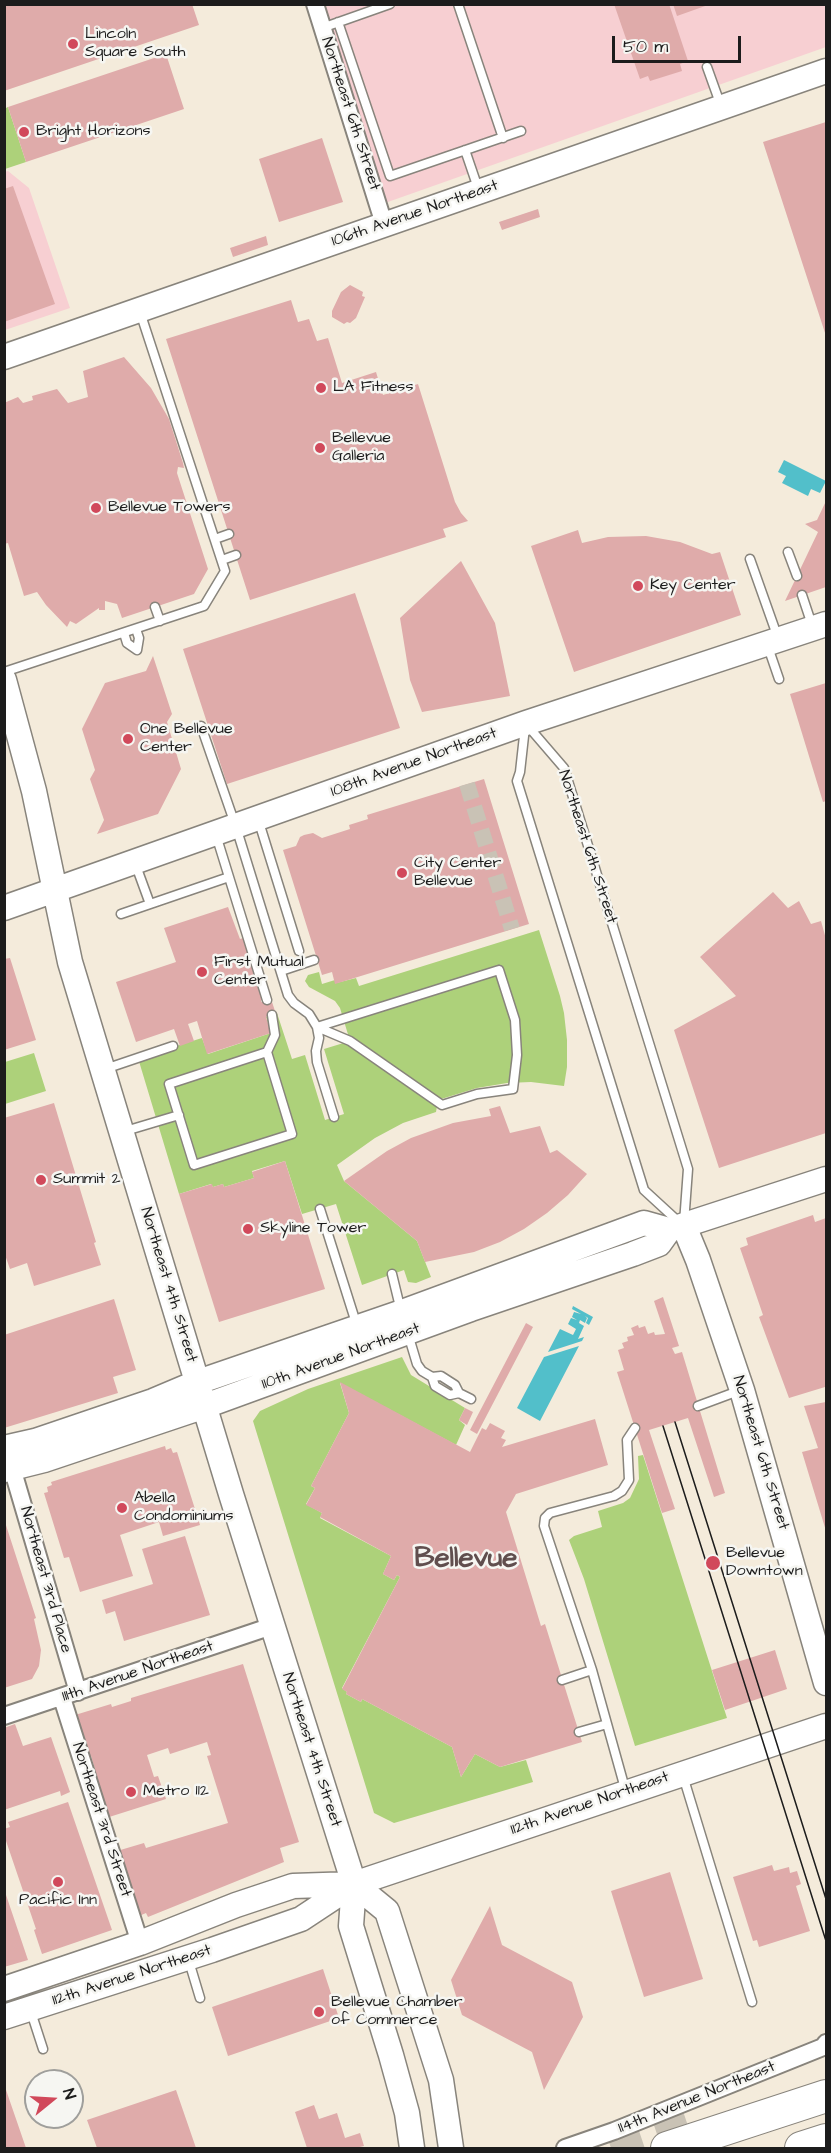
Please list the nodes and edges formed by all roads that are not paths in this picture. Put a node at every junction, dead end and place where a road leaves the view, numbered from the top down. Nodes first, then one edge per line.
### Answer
1 (315, 4) edge
2 (390, 4) edge
3 (458, 4) edge
4 (330, 25) junction
5 (707, 67) dead end
6 (826, 71) edge
7 (722, 107) junction
8 (521, 131) dead end
9 (503, 138) junction
10 (465, 150) junction
11 (479, 192) junction
12 (384, 225) junction
13 (139, 309) junction
14 (4, 357) edge
15 (229, 534) dead end
16 (215, 539) junction
17 (788, 552) dead end
18 (236, 555) dead end
19 (750, 559) dead end
20 (222, 560) junction
21 (797, 576) dead end
22 (802, 595) dead end
23 (155, 607) dead end
24 (160, 621) junction
25 (820, 626) edge
26 (136, 629) junction
27 (123, 633) junction
28 (772, 641) junction
29 (4, 672) edge
30 (4, 680) edge
31 (778, 680) dead end
32 (526, 723) junction
33 (201, 726) dead end
34 (258, 818) junction
35 (225, 830) junction
36 (135, 862) junction
37 (229, 877) junction
38 (56, 891) junction
39 (150, 904) junction
40 (4, 908) edge
41 (121, 914) dead end
42 (299, 951) dead end
43 (314, 960) dead end
44 (280, 971) junction
45 (267, 1000) dead end
46 (272, 1015) dead end
47 (317, 1027) junction
48 (173, 1046) dead end
49 (267, 1052) junction
50 (103, 1070) junction
51 (179, 1115) junction
52 (334, 1118) dead end
53 (122, 1132) junction
54 (826, 1179) edge
55 (320, 1209) dead end
56 (679, 1228) junction
57 (392, 1274) dead end
58 (404, 1323) junction
59 (357, 1328) junction
60 (198, 1382) junction
61 (742, 1390) junction
62 (471, 1398) dead end
63 (205, 1406) junction
64 (698, 1406) dead end
65 (635, 1428) dead end
66 (13, 1457) edge
67 (272, 1626) junction
68 (592, 1670) junction
69 (562, 1680) dead end
70 (826, 1683) edge
71 (70, 1695) junction
72 (4, 1716) edge
73 (607, 1724) junction
74 (826, 1726) edge
75 (579, 1732) dead end
76 (682, 1774) junction
77 (626, 1792) junction
78 (354, 1884) junction
79 (140, 1943) junction
80 (97, 1958) junction
81 (188, 1958) junction
82 (106, 1984) junction
83 (4, 1989) edge
84 (200, 1998) dead end
85 (752, 2002) dead end
86 (30, 2008) junction
87 (4, 2017) edge
88 (826, 2043) edge
89 (43, 2049) dead end
90 (826, 2077) edge
91 (826, 2096) edge
92 (688, 2122) tunnel mouth
93 (826, 2140) edge
94 (412, 2148) edge
95 (452, 2148) edge
96 (565, 2148) edge
97 (668, 2148) tunnel mouth
98 (801, 2148) edge

1 - 4 street, Northeast 6th Street
2 - 4 lane
3 - 9 lane
4 - 10 lane
4 - 12 street, Northeast 6th Street
5 - 7 lane
6 - 7 main road, 106th Avenue Northeast
7 - 11 main road, 106th Avenue Northeast
8 - 9 lane
9 - 10 lane
10 - 11 lane
11 - 12 main road, 106th Avenue Northeast
12 - 13 main road, 106th Avenue Northeast
13 - 14 main road, 106th Avenue Northeast
13 - 16 lane
15 - 16 lane
16 - 20 lane
17 - 21 lane
18 - 20 lane
19 - 28 lane
20 - 24 lane
22 - 25 lane
23 - 24 lane
24 - 26 lane
25 - 28 main road, 108th Avenue Northeast
26 - 27 lane
26 - 27 lane
27 - 29 lane
28 - 31 lane
28 - 32 main road, 108th Avenue Northeast
30 - 38 main road, Northeast 4th Street
32 - 34 main road, 108th Avenue Northeast
32 - 56 lane, Northeast 6th Street
32 - 56 lane, Northeast 6th Street
33 - 35 lane
34 - 35 main road, 108th Avenue Northeast
34 - 42 lane
35 - 36 main road, 108th Avenue Northeast
35 - 37 lane
35 - 44 lane
36 - 38 main road, 108th Avenue Northeast
36 - 39 lane
37 - 39 lane
37 - 45 lane
38 - 40 main road, 108th Avenue Northeast
38 - 50 main road, Northeast 4th Street
39 - 41 lane
43 - 44 lane
44 - 47 lane
46 - 49 lane
47 - 47 lane
47 - 52 lane
48 - 50 lane
49 - 51 lane
49 - 51 lane
50 - 53 main road, Northeast 4th Street
51 - 53 lane
53 - 60 main road, Northeast 4th Street
54 - 56 main road, 110th Avenue Northeast
55 - 59 lane
56 - 58 main road, 110th Avenue Northeast
56 - 58 main road, 110th Avenue Northeast
56 - 61 main road, Northeast 6th Street
57 - 58 lane
58 - 59 main road, 110th Avenue Northeast
58 - 62 lane
58 - 63 main road, 110th Avenue Northeast
59 - 60 main road, 110th Avenue Northeast
60 - 63 main road, Northeast 4th Street
60 - 66 main road, 110th Avenue Northeast
61 - 64 lane
61 - 70 main road, Northeast 6th Street
63 - 66 main road, 110th Avenue Northeast
63 - 67 main road, Northeast 4th Street
65 - 68 lane
66 - 71 street, Northeast 3rd Place
67 - 71 street, 111th Avenue Northeast
67 - 78 main road, Northeast 4th Street
68 - 69 lane
68 - 73 lane
71 - 72 street, 111th Avenue Northeast
71 - 79 street, Northeast 3rd Street
73 - 75 lane
73 - 77 lane
74 - 76 main road, 112th Avenue Northeast
76 - 77 main road, 112th Avenue Northeast
76 - 85 lane
77 - 78 main road, 112th Avenue Northeast
78 - 79 main road, 112th Avenue Northeast
78 - 81 main road, 112th Avenue Northeast
78 - 94 main road, Northeast 4th Street
78 - 95 main road
79 - 80 main road, 112th Avenue Northeast
80 - 82 main road
80 - 83 main road, 112th Avenue Northeast
81 - 82 main road, 112th Avenue Northeast
81 - 84 lane
82 - 86 main road, 112th Avenue Northeast
86 - 87 main road, 112th Avenue Northeast
86 - 89 lane
88 - 96 street, 114th Avenue Northeast
90 - 92 highway
91 - 97 highway
93 - 98 highway

